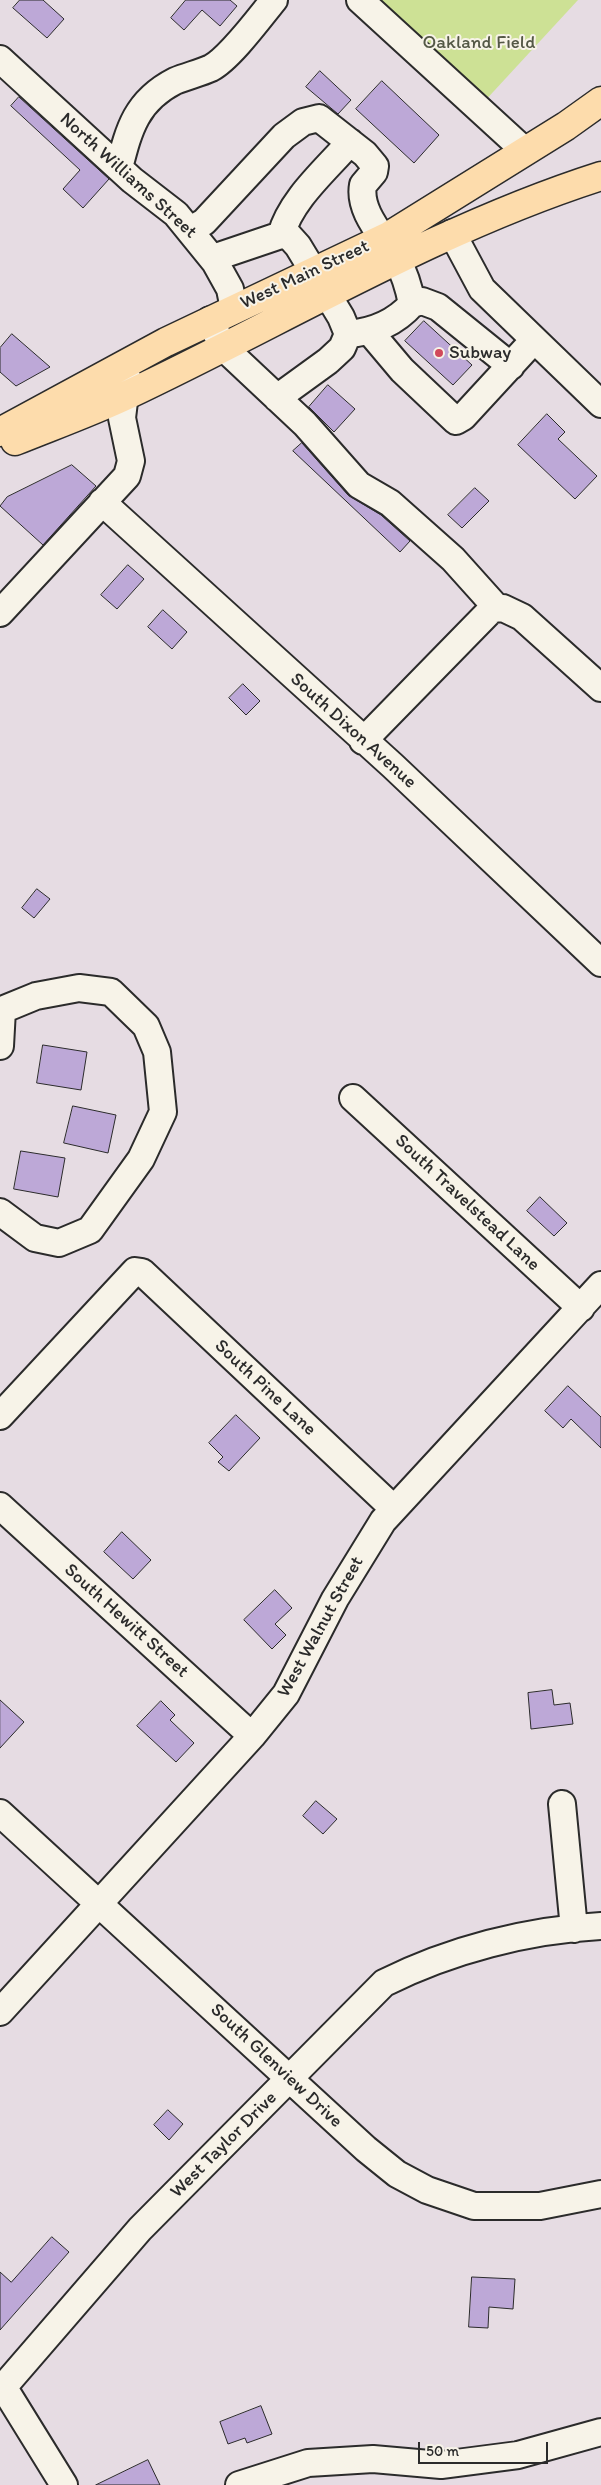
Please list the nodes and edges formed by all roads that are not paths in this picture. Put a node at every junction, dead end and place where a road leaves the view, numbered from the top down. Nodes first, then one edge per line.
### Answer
1 (274, 0) edge
2 (360, 0) edge
3 (0, 59) edge
4 (601, 101) edge
5 (350, 142) junction
6 (525, 151) junction
7 (119, 168) junction
8 (601, 176) edge
9 (190, 230) junction
10 (452, 234) junction
11 (281, 235) junction
12 (390, 250) junction
13 (213, 258) junction
14 (314, 271) junction
15 (327, 296) junction
16 (412, 304) junction
17 (222, 315) junction
18 (359, 333) junction
19 (534, 340) junction
20 (223, 347) junction
21 (127, 363) junction
22 (511, 366) junction
23 (126, 395) junction
24 (277, 398) junction
25 (601, 404) edge
26 (0, 432) edge
27 (0, 448) edge
28 (102, 502) junction
29 (498, 608) junction
30 (0, 613) edge
31 (601, 688) edge
32 (363, 741) junction
33 (601, 964) edge
34 (0, 1046) edge
35 (353, 1098) dead end
36 (0, 1212) edge
37 (601, 1285) edge
38 (581, 1308) junction
39 (0, 1416) edge
40 (0, 1506) edge
41 (393, 1508) junction
42 (252, 1736) junction
43 (562, 1804) dead end
44 (0, 1812) edge
45 (99, 1902) junction
46 (601, 1926) edge
47 (574, 1929) junction
48 (0, 2012) edge
49 (290, 2079) junction
50 (601, 2194) edge
51 (2, 2390) edge
52 (601, 2432) edge
53 (64, 2485) edge
54 (239, 2485) edge

1 - 7 street
2 - 6 street
3 - 7 street, North Williams Street
4 - 6 highway, West Main Street
5 - 9 street
5 - 11 street
5 - 12 street
6 - 12 highway, West Main Street
7 - 9 street, North Williams Street
8 - 10 highway, West Main Street
9 - 13 street, North Williams Street
10 - 12 highway, West Main Street
10 - 19 street
11 - 13 street
11 - 14 street
12 - 14 highway, West Main Street
12 - 15 highway, West Main Street
12 - 16 street
13 - 17 street, North Williams Street
14 - 15 street
14 - 17 highway, West Main Street
15 - 18 street
15 - 20 highway, West Main Street
16 - 18 street
16 - 22 street
17 - 20 street, North Williams Street
17 - 21 highway, West Main Street
18 - 22 street
18 - 24 street
19 - 22 street
19 - 25 street
20 - 23 highway, West Main Street
20 - 24 street
21 - 23 street
21 - 26 highway, West Main Street
23 - 27 highway, West Main Street
23 - 28 street
24 - 29 street
28 - 30 street
28 - 32 street, South Dixon Avenue
29 - 31 street
29 - 32 street
32 - 33 street, South Dixon Avenue
34 - 36 street
35 - 38 street, South Travelstead Lane
37 - 38 street, West Walnut Street
38 - 41 street, West Walnut Street
39 - 41 street, South Pine Lane
40 - 42 street, South Hewitt Street
41 - 42 street, West Walnut Street
42 - 45 street, West Walnut Street
43 - 47 street
44 - 45 street, South Glenview Drive
45 - 48 street, West Walnut Street
45 - 49 street, South Glenview Drive
46 - 47 street, West Taylor Drive
47 - 49 street, West Taylor Drive
49 - 50 street, South Glenview Drive
49 - 51 street, West Taylor Drive
51 - 53 street
52 - 54 street

